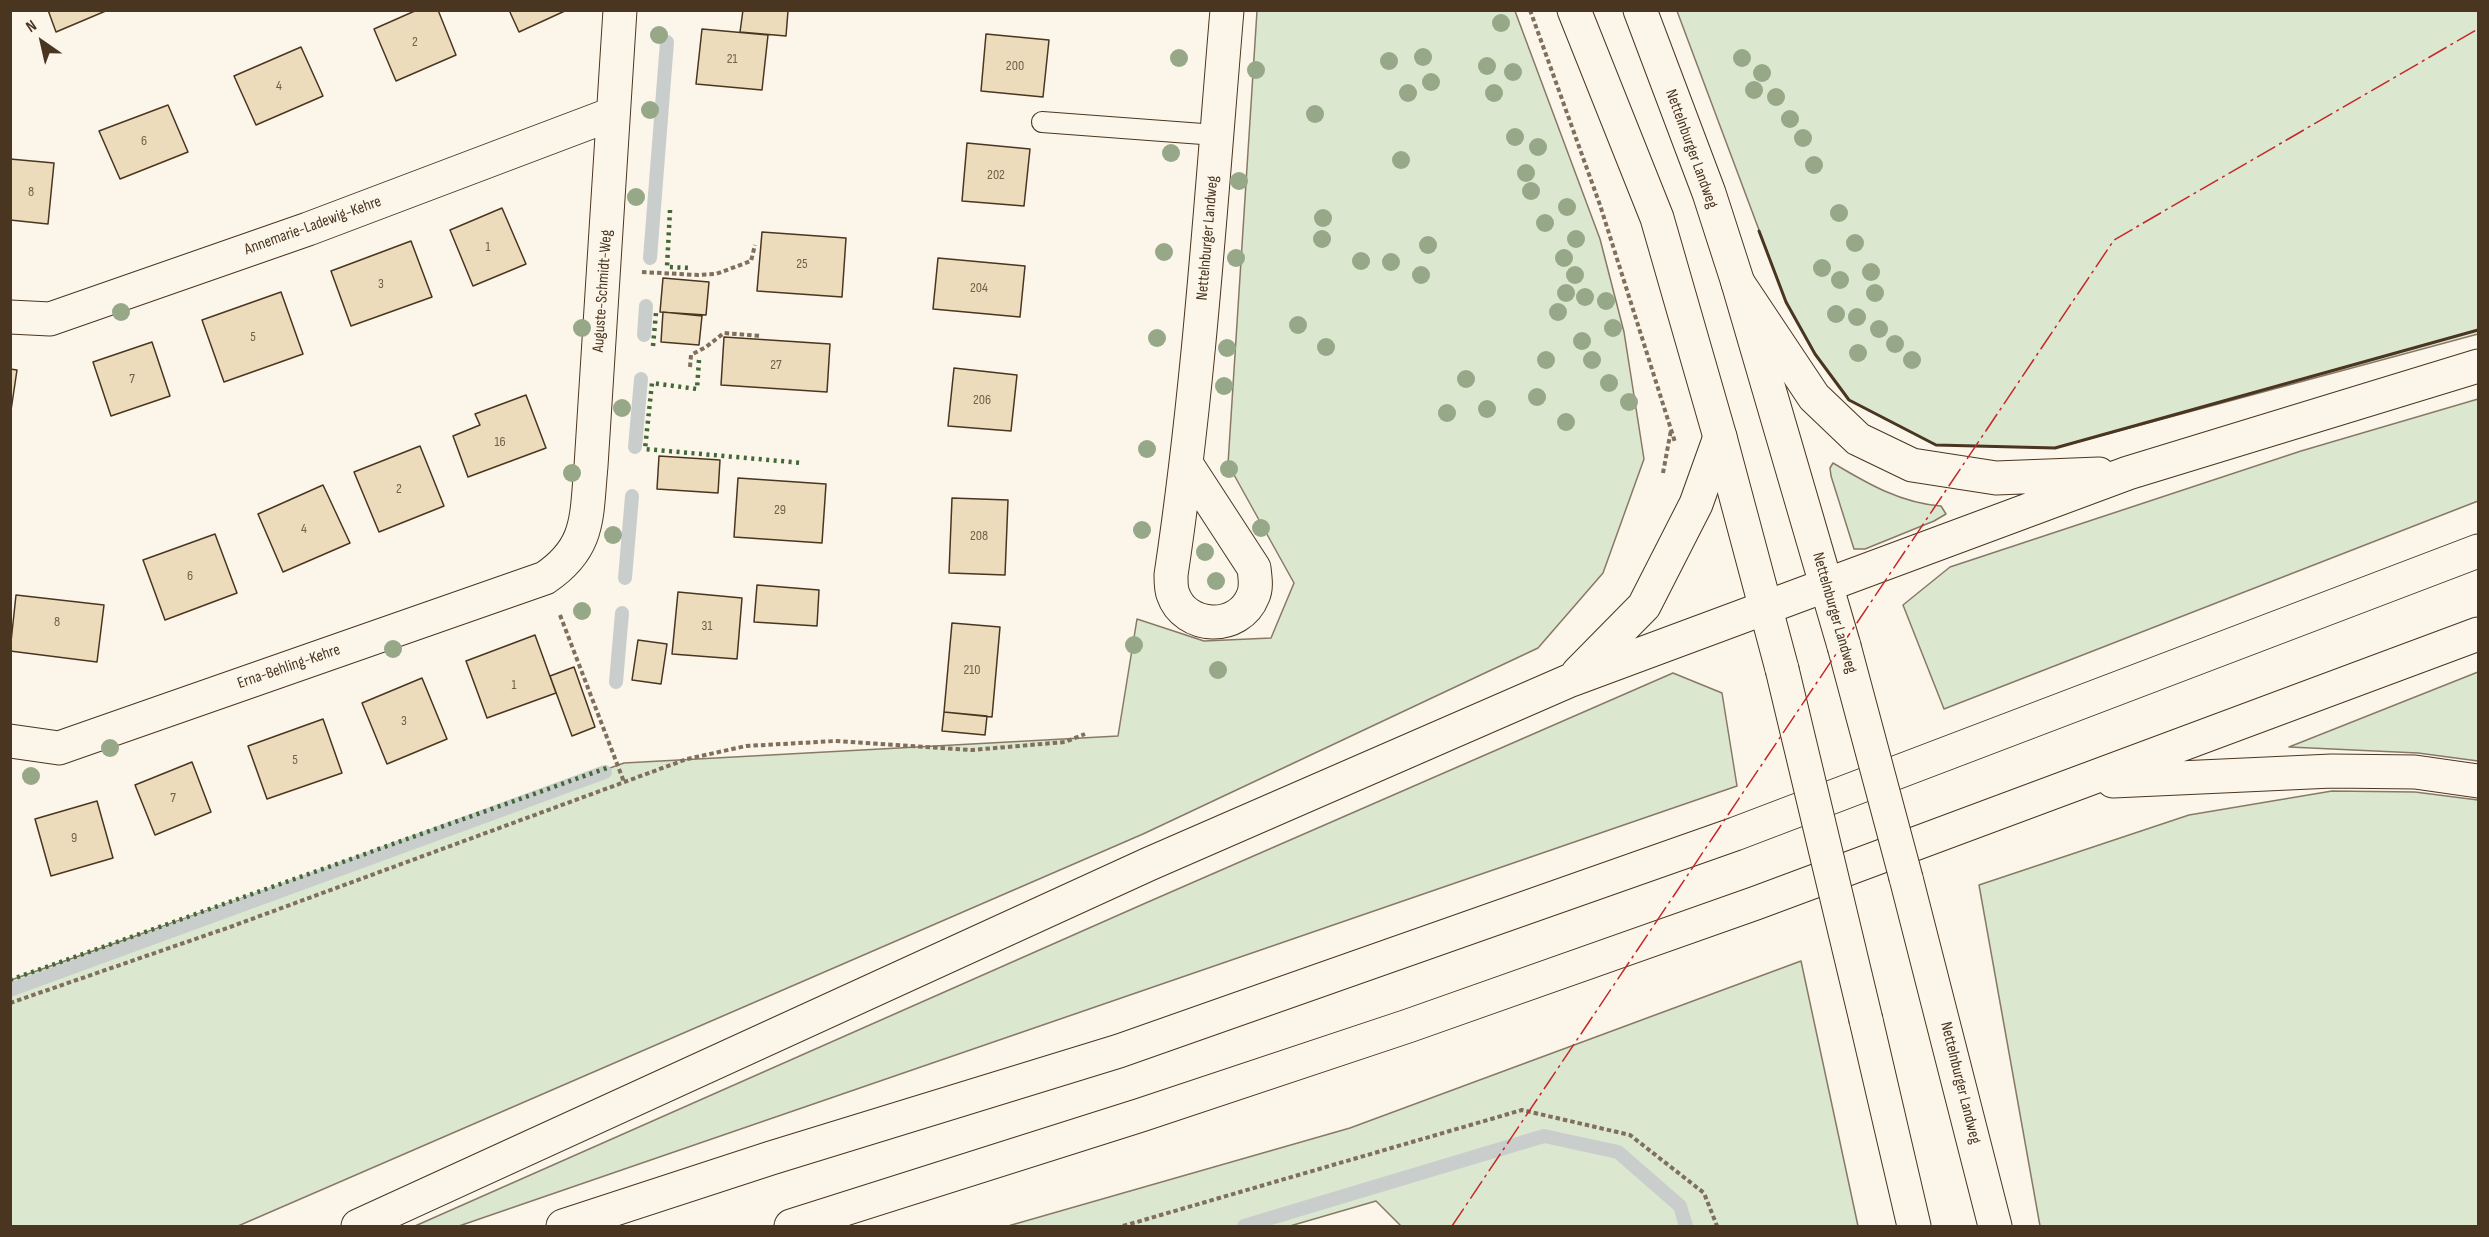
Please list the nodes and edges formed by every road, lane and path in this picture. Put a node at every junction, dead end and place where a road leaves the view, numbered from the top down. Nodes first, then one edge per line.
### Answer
1 (620, 10) edge
2 (1227, 10) edge
3 (1530, 10) edge
4 (1574, 10) edge
5 (1640, 10) edge
6 (612, 114) junction
7 (1042, 122) dead end
8 (1216, 135) junction
9 (754, 245) dead end
10 (604, 269) junction
11 (1738, 283) junction
12 (10, 317) edge
13 (761, 336) dead end
14 (2478, 366) edge
15 (690, 367) dead end
16 (1671, 429) dead end
17 (1720, 437) junction
18 (1187, 465) dead end
19 (2128, 472) junction
20 (2478, 551) edge
21 (554, 572) junction
22 (1826, 585) junction
23 (1766, 607) junction
24 (2478, 634) edge
25 (1571, 680) junction
26 (1085, 734) dead end
27 (10, 741) edge
28 (2478, 781) edge
29 (624, 782) junction
30 (2081, 783) junction
31 (10, 1003) edge
32 (358, 1227) edge
33 (563, 1227) edge
34 (791, 1227) edge
35 (1123, 1227) edge
36 (1717, 1227) edge
37 (1914, 1227) edge
38 (1995, 1227) edge

1 - 6 main road, Auguste-Schmidt-Weg
2 - 8 main road, Nettelnburger Landweg
3 - 16 path
4 - 17 main road
5 - 11 main road, Nettelnburger Landweg
6 - 10 main road, Auguste-Schmidt-Weg
6 - 12 main road, Annemarie-Ladewig-Kehre
7 - 8 lane
8 - 18 main road, Nettelnburger Landweg
9 - 10 path
10 - 21 main road, Auguste-Schmidt-Weg
11 - 19 main road
11 - 22 main road, Nettelnburger Landweg
13 - 15 path
14 - 19 main road
17 - 23 main road
17 - 25 main road
19 - 22 main road
20 - 33 main road
21 - 27 main road, Erna-Behling-Kehre
21 - 29 path
22 - 23 main road
22 - 38 main road, Nettelnburger Landweg, bridge
23 - 25 main road
23 - 37 main road, bridge
24 - 30 main road
25 - 32 main road
26 - 29 path
28 - 30 main road
29 - 31 path
30 - 34 main road
35 - 36 path

